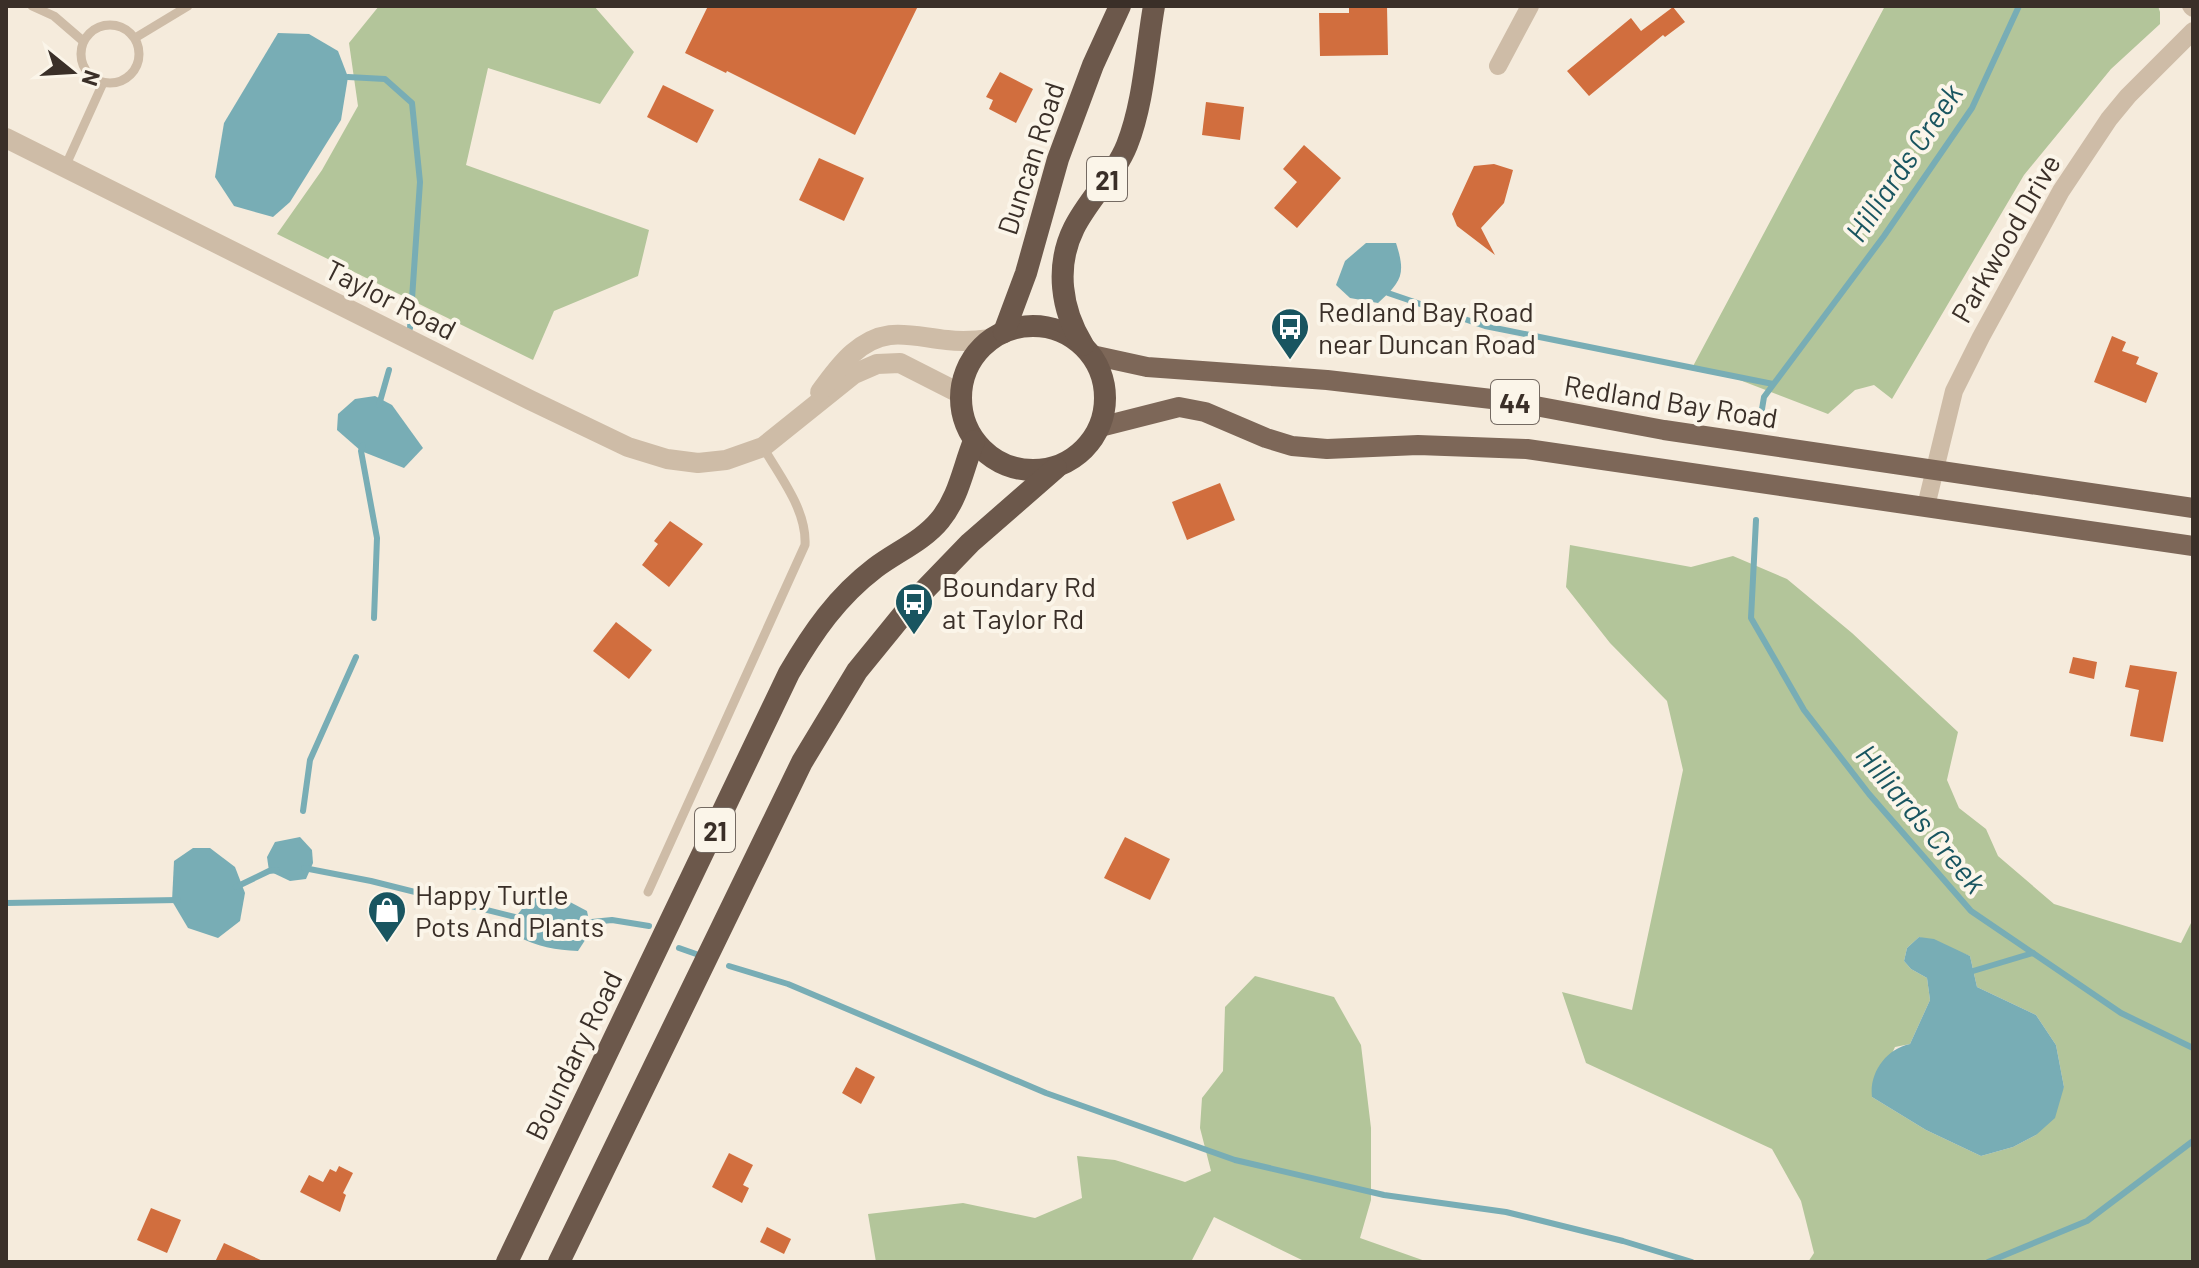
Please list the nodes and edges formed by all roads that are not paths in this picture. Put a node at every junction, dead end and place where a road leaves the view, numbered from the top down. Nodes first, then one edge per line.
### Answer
1 (32, 6) edge
2 (188, 6) edge
3 (1120, 6) edge
4 (1154, 6) edge
5 (1530, 6) edge
6 (2193, 31) edge
7 (135, 38) junction
8 (83, 41) junction
9 (1498, 66) dead end
10 (103, 83) junction
11 (6, 138) edge
12 (65, 168) junction
13 (997, 335) junction
14 (1088, 350) junction
15 (961, 394) junction
16 (1100, 427) junction
17 (974, 441) junction
18 (763, 447) junction
19 (1056, 468) junction
20 (1935, 470) junction
21 (1926, 506) junction
22 (2193, 508) edge
23 (2193, 546) edge
24 (648, 892) dead end
25 (507, 1262) edge
26 (559, 1262) edge

1 - 8 lane
2 - 7 lane
3 - 13 highway, Duncan Road / 21
4 - 14 highway, 21
5 - 9 street
6 - 20 street, Parkwood Drive
7 - 8 lane
7 - 10 lane
8 - 10 lane
10 - 12 lane
11 - 12 street, Taylor Road
12 - 18 street, Taylor Road
13 - 14 highway
13 - 15 highway, 21
13 - 18 street, Taylor Road
14 - 16 highway, 21
14 - 20 main road, Redland Bay Road / 44
15 - 17 highway
15 - 18 street, Taylor Road
16 - 19 highway, 21
16 - 21 main road, 44
17 - 19 highway
17 - 25 highway, Boundary Road / 21
18 - 24 lane
19 - 26 highway, 21
20 - 21 street, Parkwood Drive
20 - 22 main road, Redland Bay Road / 44
21 - 23 main road, 44

